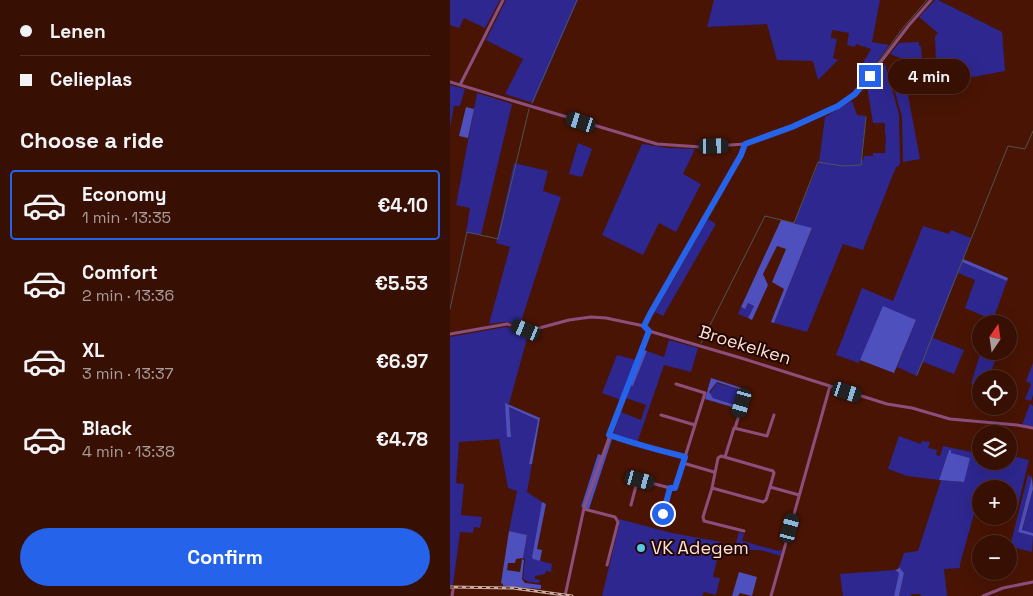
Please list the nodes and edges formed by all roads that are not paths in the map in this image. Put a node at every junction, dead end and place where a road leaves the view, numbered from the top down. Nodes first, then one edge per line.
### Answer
1 (503, 0) edge
2 (931, 0) edge
3 (450, 82) edge
4 (460, 84) junction
5 (745, 144) junction
6 (644, 326) junction
7 (649, 331) junction
8 (450, 334) edge
9 (676, 384) dead end
10 (830, 386) junction
11 (742, 403) dead end
12 (774, 415) dead end
13 (661, 416) dead end
14 (695, 425) junction
15 (735, 428) junction
16 (1033, 428) edge
17 (609, 435) junction
18 (685, 457) junction
19 (725, 457) junction
20 (683, 463) junction
21 (714, 472) junction
22 (770, 487) junction
23 (670, 488) junction
24 (712, 488) junction
25 (799, 495) junction
26 (631, 505) dead end
27 (584, 509) junction
28 (663, 514) dead end
29 (744, 531) dead end
30 (607, 565) dead end
31 (1033, 582) edge
32 (453, 590) dead end
33 (452, 596) edge
34 (565, 596) edge
35 (771, 596) edge
36 (983, 596) edge

1 - 4 street
2 - 5 street
3 - 4 street
4 - 5 street
5 - 6 street
6 - 7 street, Broekelken
6 - 8 street
7 - 10 street, Broekelken
7 - 17 street
9 - 14 street
10 - 16 street, Broekelken
10 - 25 street
11 - 15 street
12 - 15 street
13 - 14 street
14 - 18 street
15 - 19 street
17 - 18 street
17 - 27 street
18 - 20 street
19 - 21 street
19 - 22 street
20 - 21 street
20 - 23 street
21 - 24 street
22 - 24 street
22 - 25 street
23 - 26 street
23 - 28 street
24 - 29 street
25 - 35 street
27 - 30 street
27 - 34 street
31 - 36 street
32 - 33 street

